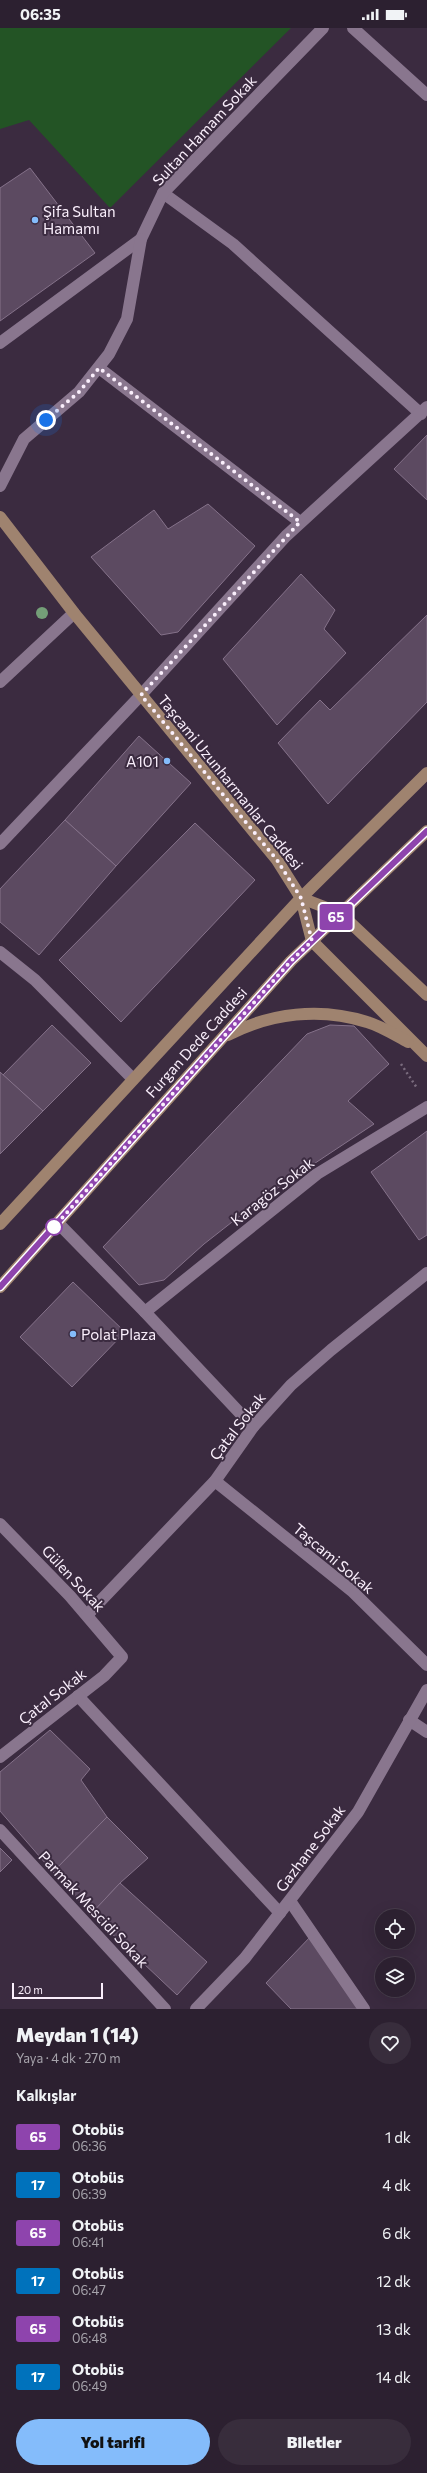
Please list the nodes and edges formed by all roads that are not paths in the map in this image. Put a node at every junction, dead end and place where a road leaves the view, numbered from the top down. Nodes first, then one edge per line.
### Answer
1 (323, 28) edge
2 (353, 28) edge
3 (427, 95) edge
4 (163, 194) junction
5 (141, 239) junction
6 (0, 343) edge
7 (99, 368) junction
8 (424, 411) edge
9 (0, 486) edge
10 (0, 517) edge
11 (300, 522) junction
12 (74, 613) junction
13 (0, 682) edge
14 (141, 695) junction
15 (427, 773) edge
16 (427, 831) edge
17 (0, 844) edge
18 (301, 898) junction
19 (340, 913) junction
20 (312, 941) junction
21 (0, 952) edge
22 (427, 995) edge
23 (221, 1038) junction
24 (423, 1052) edge
25 (133, 1079) junction
26 (427, 1106) edge
27 (58, 1223) junction
28 (0, 1224) edge
29 (427, 1273) edge
30 (0, 1287) edge
31 (145, 1312) junction
32 (253, 1427) junction
33 (215, 1481) junction
34 (0, 1524) edge
35 (87, 1615) junction
36 (122, 1657) joint
37 (427, 1665) edge
38 (427, 1690) edge
39 (78, 1696) junction
40 (409, 1720) junction
41 (427, 1732) edge
42 (0, 1757) edge
43 (0, 1830) edge
44 (290, 1901) junction
45 (280, 1913) junction
46 (165, 2009) edge
47 (196, 2009) edge
48 (364, 2009) edge

1 - 4 street, Sultan Hamam Sokak
2 - 3 street
4 - 5 street, Sultan Hamam Sokak
4 - 8 street
5 - 6 street, Sultan Hamam Sokak
5 - 7 street
7 - 9 street
7 - 11 street
8 - 11 street
10 - 12 main road, Taşcami Uzunharmanlar Caddesi
11 - 14 street
12 - 13 street
12 - 14 main road, Taşcami Uzunharmanlar Caddesi
14 - 17 street
14 - 18 main road, Taşcami Uzunharmanlar Caddesi
15 - 18 main road, Furgan Dede Caddesi
16 - 19 main road, Furgan Dede Caddesi
18 - 19 main road
18 - 20 main road, Taşcami Uzunharmanlar Caddesi
18 - 25 main road, Furgan Dede Caddesi
19 - 20 main road, Furgan Dede Caddesi
19 - 22 main road
20 - 23 main road, Furgan Dede Caddesi
20 - 24 main road
21 - 25 street
23 - 24 main road
23 - 27 main road, Furgan Dede Caddesi
25 - 28 main road, Furgan Dede Caddesi
26 - 31 street, Karagöz Sokak
27 - 30 main road, Furgan Dede Caddesi
27 - 31 street
29 - 32 street, Çatal Sokak
31 - 32 street
32 - 33 street, Çatal Sokak
33 - 35 street, Çatal Sokak
33 - 37 street, Taşcami Sokak
34 - 35 street, Gülen Sokak
35 - 36 street, Gülen Sokak
36 - 39 street, Çatal Sokak
38 - 40 street, Gazhane Sokak
39 - 42 street, Çatal Sokak
39 - 45 street
40 - 41 street
40 - 44 street, Gazhane Sokak
43 - 46 street, Parmak Mescidi Sokak
44 - 45 street, Gazhane Sokak
44 - 48 street
45 - 47 street, Gazhane Sokak

